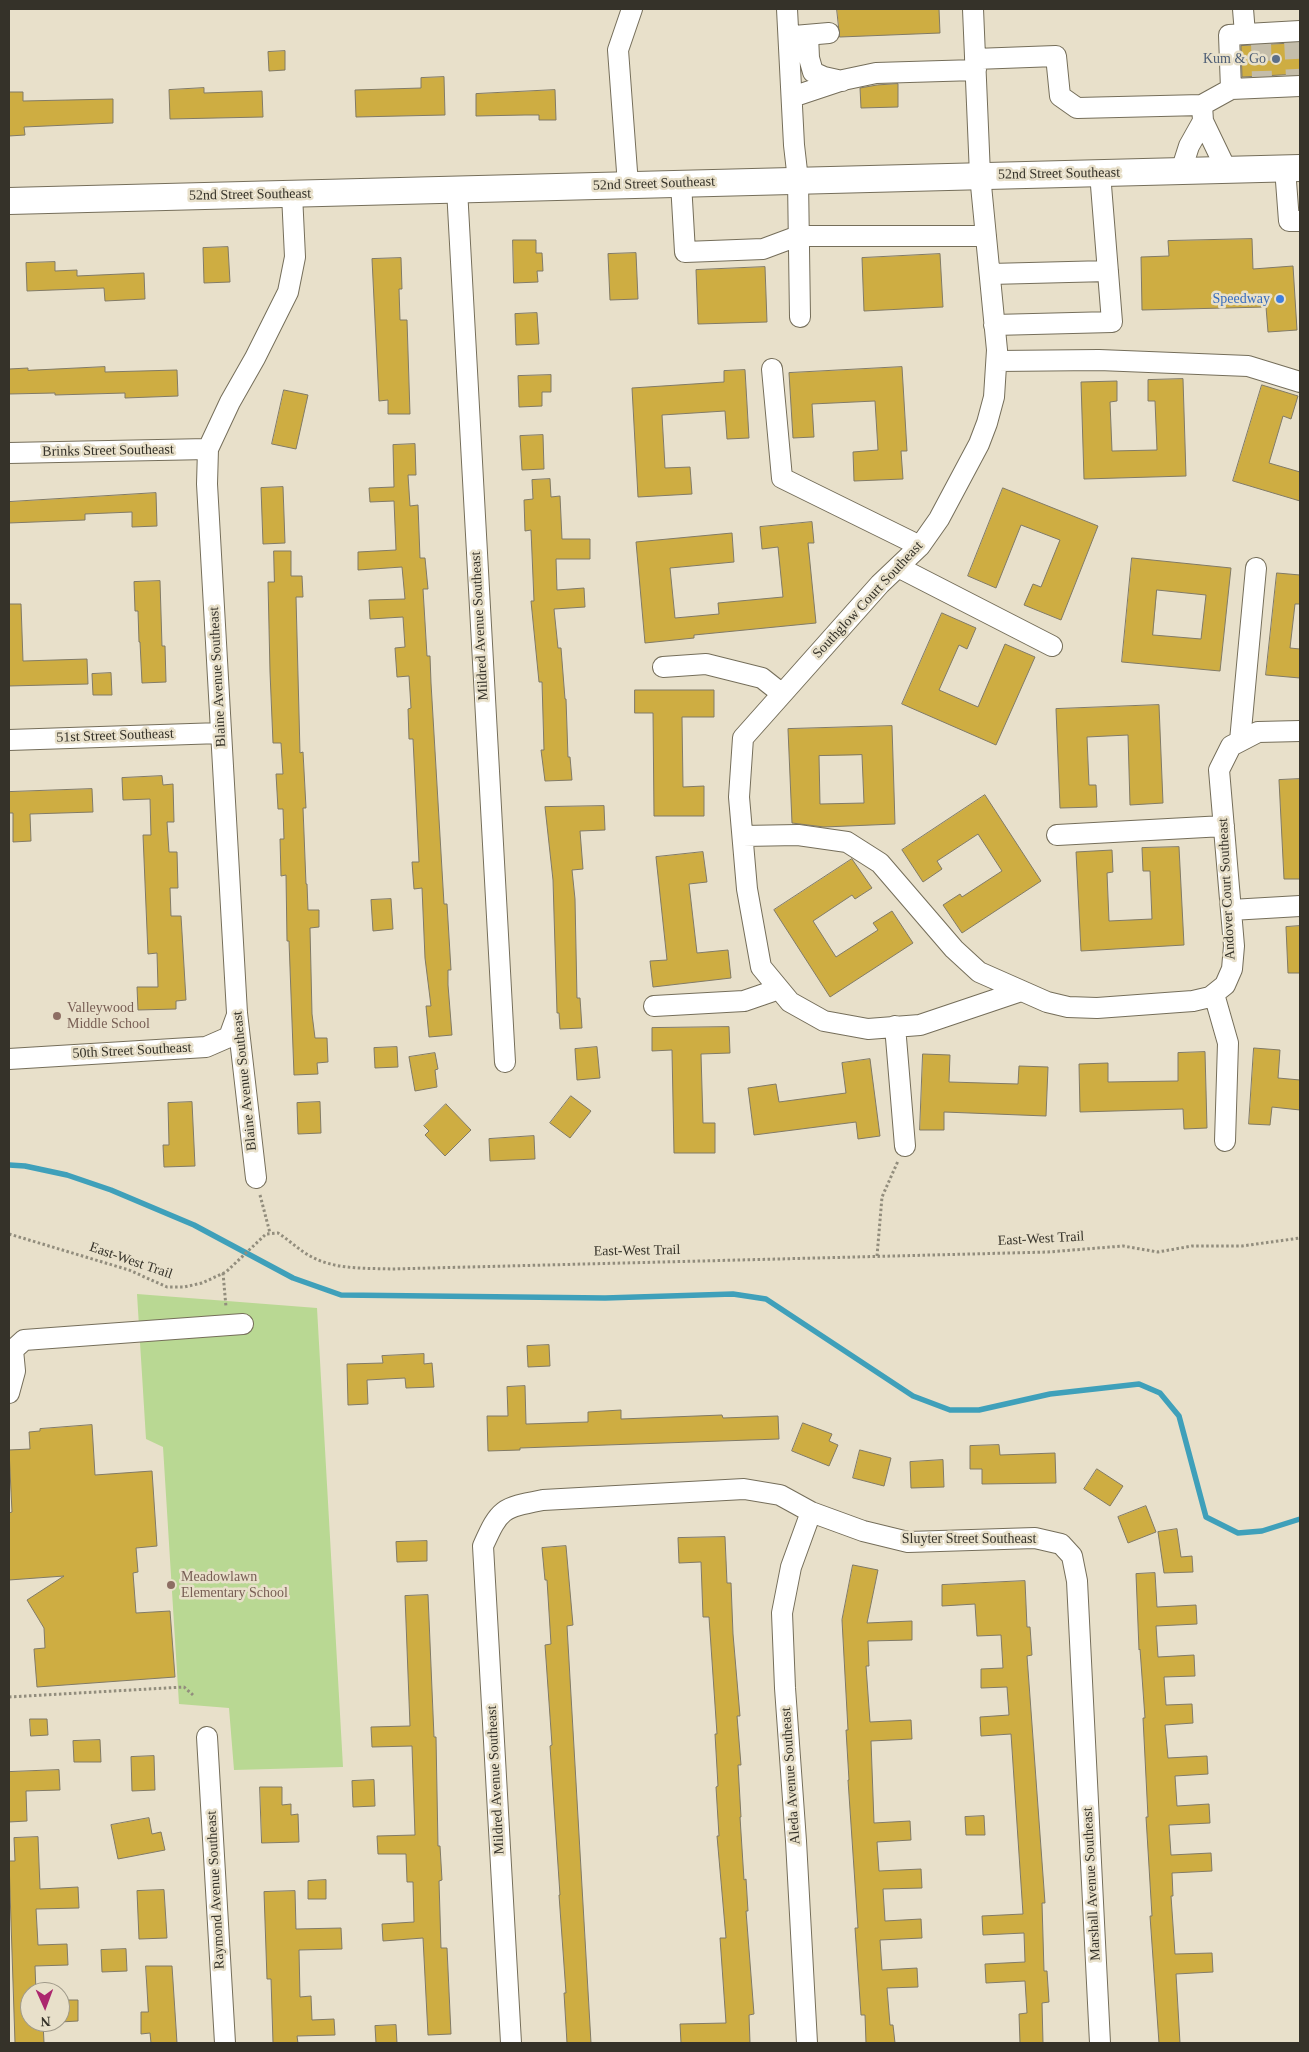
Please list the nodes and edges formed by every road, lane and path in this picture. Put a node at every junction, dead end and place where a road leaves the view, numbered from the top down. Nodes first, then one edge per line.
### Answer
1 (632, 9) edge
2 (788, 9) edge
3 (973, 9) edge
4 (1242, 9) edge
5 (829, 33) dead end
6 (1296, 34) edge
7 (798, 36) junction
8 (1255, 36) junction
9 (976, 64) junction
10 (842, 81) junction
11 (1298, 83) edge
12 (1231, 89) junction
13 (792, 97) junction
14 (1202, 113) junction
15 (1292, 168) edge
16 (1181, 171) junction
17 (1227, 171) junction
18 (1100, 173) junction
19 (980, 176) junction
20 (798, 180) junction
21 (681, 183) junction
22 (628, 185) junction
23 (456, 189) junction
24 (292, 194) junction
25 (9, 201) edge
26 (1300, 221) edge
27 (798, 236) junction
28 (986, 236) junction
29 (1108, 271) junction
30 (990, 274) junction
31 (800, 317) dead end
32 (994, 325) junction
33 (997, 361) junction
34 (772, 369) dead end
35 (1300, 382) edge
36 (208, 449) junction
37 (9, 452) edge
38 (920, 546) junction
39 (898, 568) junction
40 (1256, 568) dead end
41 (1052, 646) dead end
42 (663, 667) dead end
43 (781, 693) junction
44 (1300, 732) edge
45 (221, 733) junction
46 (9, 740) edge
47 (1240, 741) junction
48 (1224, 826) junction
49 (1057, 835) dead end
50 (743, 836) junction
51 (1300, 906) edge
52 (1231, 910) junction
53 (779, 989) junction
54 (1022, 991) junction
55 (1214, 994) junction
56 (654, 1006) dead end
57 (237, 1014) junction
58 (895, 1026) junction
59 (9, 1059) edge
60 (504, 1062) dead end
61 (1225, 1141) dead end
62 (904, 1146) joint
63 (256, 1178) joint
64 (270, 1233) junction
65 (9, 1234) edge
66 (1300, 1238) edge
67 (877, 1256) junction
68 (225, 1272) junction
69 (235, 1325) joint
70 (9, 1393) edge
71 (811, 1512) junction
72 (496, 1519) joint
73 (193, 1695) dead end
74 (9, 1697) edge
75 (1084, 1724) joint
76 (208, 1737) dead end
77 (225, 2043) edge
78 (511, 2043) edge
79 (807, 2043) edge
80 (1100, 2043) edge

1 - 22 street
2 - 7 street
3 - 9 street, Southglow Court Southeast
4 - 8 street
5 - 7 street
6 - 8 street
7 - 10 street
7 - 13 street
8 - 12 street
9 - 10 street
9 - 14 street
9 - 19 street, Southglow Court Southeast
10 - 13 street
11 - 12 street
12 - 14 street
13 - 20 street
14 - 16 street
14 - 17 street
15 - 17 main road, 52nd Street Southeast
15 - 26 street
16 - 17 main road, 52nd Street Southeast
16 - 18 main road, 52nd Street Southeast
18 - 19 main road, 52nd Street Southeast
18 - 29 street
19 - 20 main road, 52nd Street Southeast
19 - 28 street, Southglow Court Southeast
20 - 21 main road, 52nd Street Southeast
20 - 27 street
21 - 22 main road, 52nd Street Southeast
21 - 27 street
22 - 23 main road, 52nd Street Southeast
23 - 24 main road, 52nd Street Southeast
23 - 60 street, Mildred Avenue Southeast
24 - 25 main road, 52nd Street Southeast
24 - 36 street, Blaine Avenue Southeast
27 - 28 street
27 - 31 street
28 - 30 street, Southglow Court Southeast
29 - 30 street
29 - 32 street
30 - 32 street, Southglow Court Southeast
32 - 33 street, Southglow Court Southeast
33 - 35 street
33 - 38 street, Southglow Court Southeast
34 - 38 street
36 - 37 street, Brinks Street Southeast
36 - 45 street, Blaine Avenue Southeast
38 - 39 street, Southglow Court Southeast
39 - 41 street
39 - 43 street, Southglow Court Southeast
40 - 47 street
42 - 43 street
43 - 50 street, Southglow Court Southeast
44 - 47 street, Andover Court Southeast
45 - 46 street, 51st Street Southeast
45 - 57 street, Blaine Avenue Southeast
47 - 48 street, Andover Court Southeast
48 - 49 street
48 - 52 street, Andover Court Southeast
50 - 53 street, Southglow Court Southeast
50 - 54 street
51 - 52 street
52 - 55 street, Andover Court Southeast
53 - 56 street
53 - 58 street, Southglow Court Southeast
54 - 55 street
54 - 58 street, Southglow Court Southeast
55 - 61 street
57 - 59 street, 50th Street Southeast
57 - 63 street, Blaine Avenue Southeast
58 - 62 street
62 - 67 path
63 - 64 path
64 - 67 path, East-West Trail
64 - 68 path, East-West Trail
65 - 68 path, East-West Trail
66 - 67 path, East-West Trail
68 - 69 path
69 - 70 street
71 - 72 street, Sluyter Street Southeast
71 - 75 street, Sluyter Street Southeast
71 - 79 street, Aleda Avenue Southeast
72 - 78 street, Mildred Avenue Southeast
73 - 74 path
75 - 80 street, Marshall Avenue Southeast
76 - 77 street, Raymond Avenue Southeast

